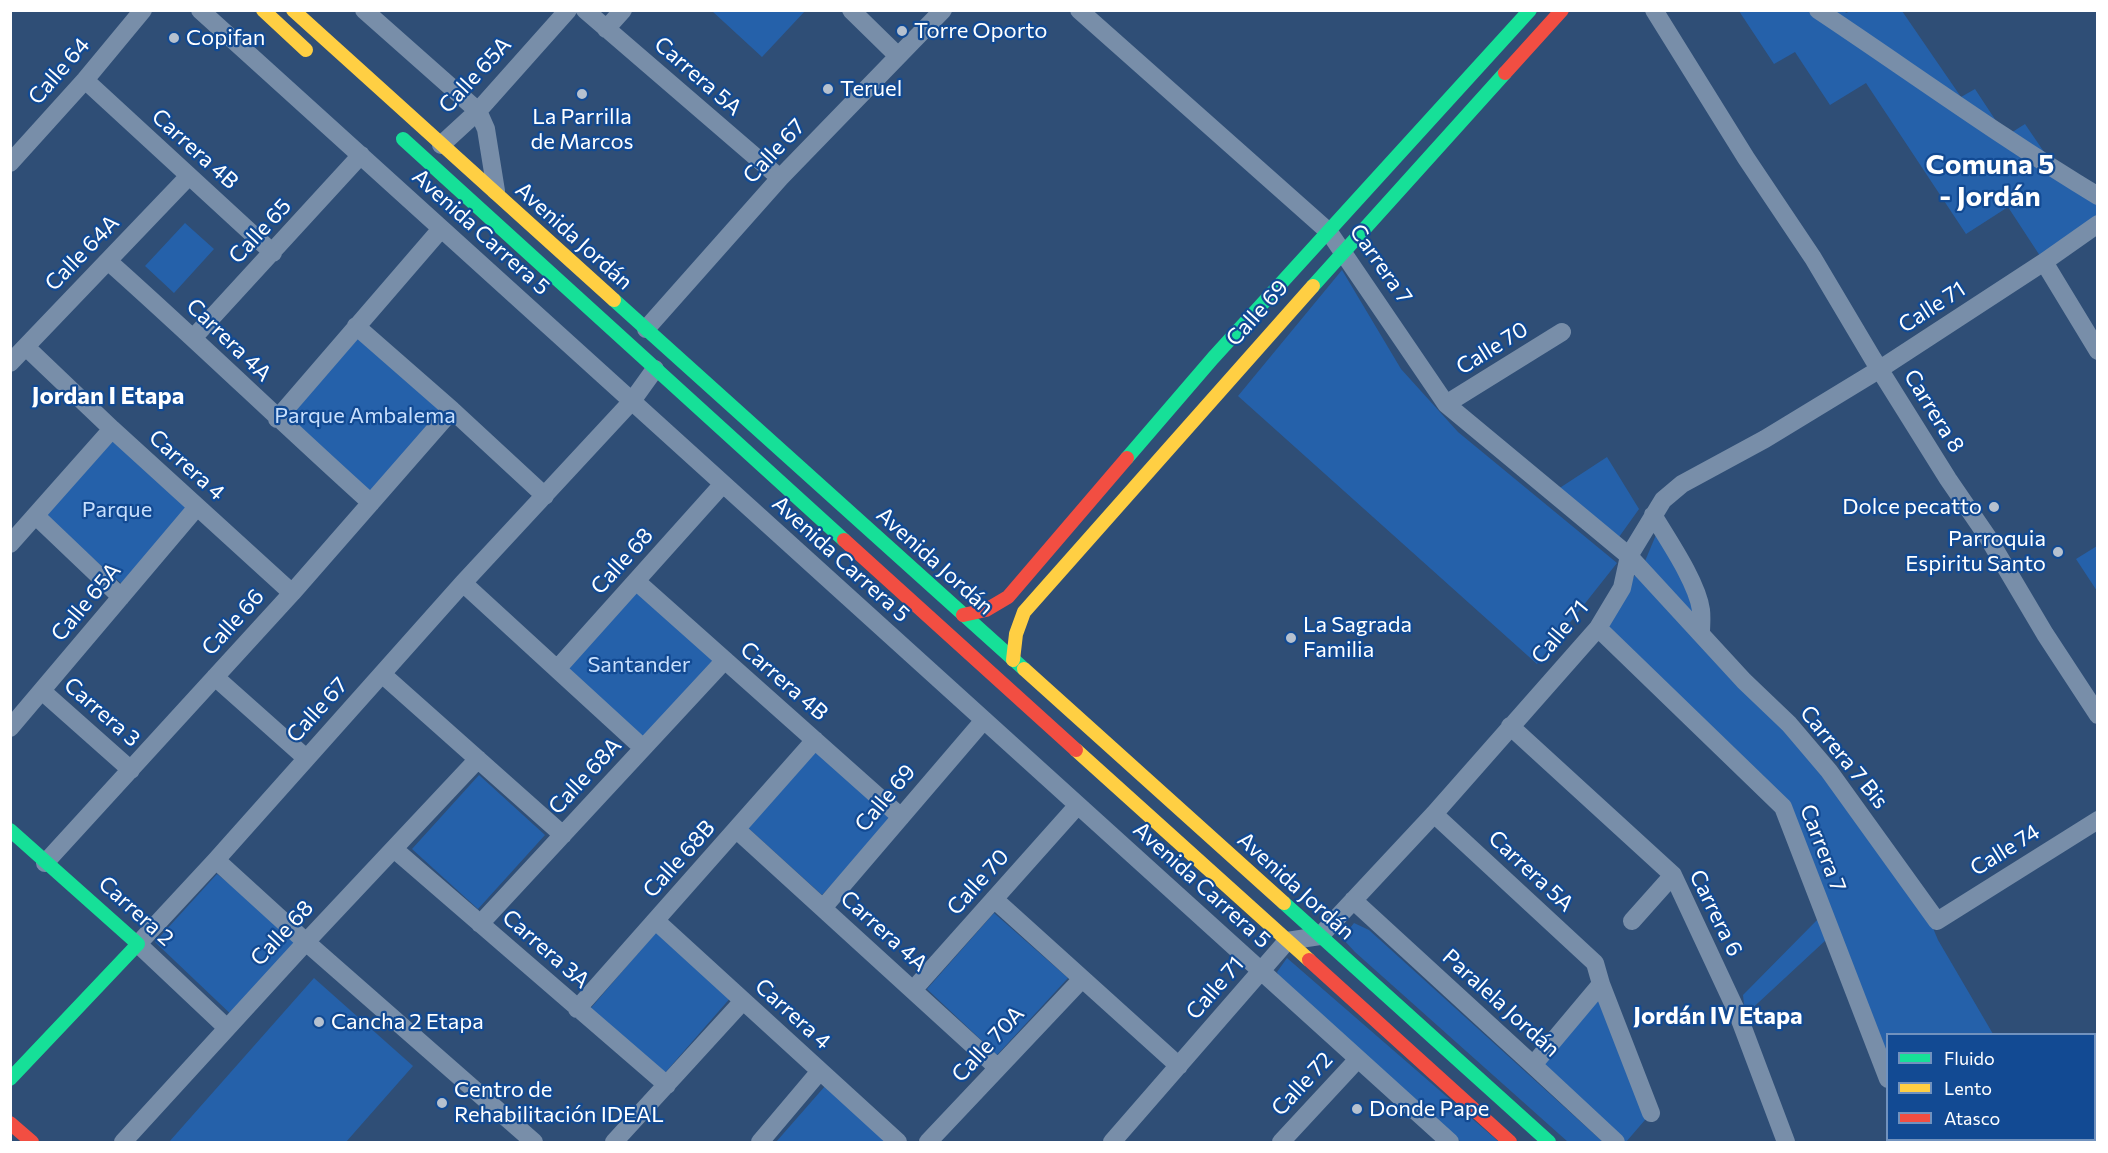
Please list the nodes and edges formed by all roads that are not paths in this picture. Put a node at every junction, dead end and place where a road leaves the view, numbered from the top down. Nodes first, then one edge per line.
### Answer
1 (143, 10) edge
2 (200, 10) edge
3 (263, 10) edge
4 (293, 10) edge
5 (364, 10) edge
6 (568, 10) edge
7 (585, 10) edge
8 (623, 10) edge
9 (851, 10) edge
10 (943, 10) edge
11 (1079, 10) edge
12 (1530, 10) edge
13 (1562, 10) edge
14 (1654, 10) edge
15 (1818, 10) edge
16 (606, 29) junction
17 (898, 56) junction
18 (315, 58) dead end
19 (85, 80) junction
20 (478, 111) junction
21 (393, 130) dead end
22 (441, 146) junction
23 (361, 155) junction
24 (10, 163) edge
25 (189, 176) junction
26 (780, 178) junction
27 (496, 195) junction
28 (2097, 196) edge
29 (2095, 225) edge
30 (441, 229) junction
31 (1329, 232) junction
32 (1344, 251) junction
33 (273, 253) junction
34 (108, 261) junction
35 (2044, 262) junction
36 (356, 326) junction
37 (646, 328) junction
38 (1562, 333) dead end
39 (194, 337) junction
40 (26, 347) junction
41 (2097, 351) edge
42 (10, 363) edge
43 (655, 369) junction
44 (1880, 369) junction
45 (632, 400) junction
46 (1446, 404) junction
47 (452, 410) junction
48 (278, 419) junction
49 (112, 429) junction
50 (722, 485) junction
51 (545, 496) junction
52 (370, 503) junction
53 (197, 507) junction
54 (1653, 515) junction
55 (36, 516) junction
56 (10, 544) edge
57 (1629, 556) junction
58 (636, 581) junction
59 (463, 583) junction
60 (292, 593) junction
61 (121, 597) junction
62 (963, 615) junction
63 (1598, 627) junction
64 (1701, 634) junction
65 (725, 660) junction
66 (1013, 660) junction
67 (557, 669) junction
68 (382, 674) junction
69 (215, 677) junction
70 (42, 691) junction
71 (2097, 715) edge
72 (984, 720) junction
73 (1510, 726) junction
74 (10, 728) edge
75 (815, 740) junction
76 (644, 748) junction
77 (306, 758) junction
78 (478, 759) junction
79 (132, 770) junction
80 (1078, 805) junction
81 (1434, 814) junction
82 (901, 817) junction
83 (2097, 820) edge
84 (10, 830) edge
85 (737, 830) junction
86 (563, 835) junction
87 (394, 849) junction
88 (216, 860) junction
89 (45, 863) junction
90 (1673, 875) junction
91 (994, 899) junction
92 (1353, 900) junction
93 (823, 908) junction
94 (656, 921) junction
95 (1632, 921) dead end
96 (1937, 921) joint
97 (480, 924) junction
98 (1320, 936) junction
99 (1287, 941) junction
100 (306, 942) junction
101 (138, 944) junction
102 (1262, 972) junction
103 (1082, 979) junction
104 (1601, 984) junction
105 (913, 990) junction
106 (743, 1000) junction
107 (577, 1009) junction
108 (227, 1028) junction
109 (1358, 1059) junction
110 (1533, 1065) junction
111 (1179, 1066) junction
112 (998, 1068) junction
113 (820, 1071) junction
114 (1886, 1076) edge
115 (10, 1079) edge
116 (667, 1084) junction
117 (1651, 1113) dead end
118 (10, 1123) edge
119 (1783, 1141) edge
120 (32, 1143) edge
121 (123, 1143) edge
122 (534, 1143) edge
123 (614, 1143) edge
124 (760, 1143) edge
125 (898, 1143) edge
126 (928, 1143) edge
127 (1112, 1143) edge
128 (1281, 1143) edge
129 (1450, 1143) edge
130 (1510, 1143) edge
131 (1549, 1143) edge
132 (1616, 1143) edge

1 - 19 street, Calle 64
2 - 23 street, Avenida Carrera 5
3 - 18 main road
4 - 22 main road, Avenida Jordán
5 - 20 street, Avenida Carrera 5
6 - 20 street, Calle 65A
7 - 16 street, Carrera 5A
8 - 16 street
9 - 17 street
10 - 17 street, Calle 67
11 - 31 street, Carrera 7
12 - 31 main road, Calle 69
13 - 32 main road, Calle 69
14 - 44 street, Carrera 8
15 - 28 street
16 - 26 street, Carrera 5A
17 - 26 street, Calle 67
19 - 24 street, Calle 64
19 - 25 street, Carrera 4B
20 - 22 street, Calle 65A
20 - 27 street, Avenida Carrera 5
21 - 43 main road, Avenida Jordán
22 - 27 main road, Avenida Jordán
23 - 30 street, Avenida Carrera 5
23 - 33 street, Calle 65
25 - 33 street, Carrera 4B
25 - 34 street, Calle 64A
26 - 37 street, Calle 67
27 - 37 main road, Avenida Jordán
29 - 35 street, Calle 71
30 - 36 street
30 - 45 street, Avenida Carrera 5
31 - 32 street, Carrera 7
31 - 62 main road, Calle 69
32 - 46 street, Carrera 7
32 - 66 main road, Calle 69
33 - 39 street, Calle 65
34 - 39 street, Carrera 4A
34 - 40 street, Calle 64A
35 - 41 street
35 - 44 street, Calle 71
36 - 47 street
36 - 48 street
37 - 62 main road, Avenida Jordán
38 - 46 street, Calle 70
39 - 48 street, Carrera 4A
40 - 42 street, Calle 64A
40 - 49 street, Carrera 4
43 - 45 street, Calle 67
43 - 99 main road, Avenida Jordán
44 - 54 street, Calle 71
44 - 71 street, Carrera 8
45 - 50 street, Avenida Carrera 5
45 - 51 street, Calle 67
46 - 57 street, Carrera 7
47 - 51 street
47 - 52 street, Calle 66
48 - 52 street, Carrera 4A
49 - 53 street, Carrera 4
49 - 55 street
50 - 58 street, Calle 68
50 - 72 street, Avenida Carrera 5
51 - 59 street, Calle 67
52 - 60 street, Calle 66
53 - 60 street, Carrera 4
53 - 61 street, Calle 65A
54 - 57 street, Calle 71
54 - 64 street
55 - 56 street
55 - 61 street
57 - 63 street, Calle 71
57 - 64 street, Carrera 7 Bis
58 - 65 street, Carrera 4B
58 - 67 street, Calle 68
59 - 67 street
59 - 68 street, Calle 67
60 - 69 street, Calle 66
61 - 70 street, Calle 65A
62 - 66 main road, Avenida Jordán
63 - 73 street, Calle 71
63 - 114 street, Carrera 7
64 - 96 street, Carrera 7 Bis
65 - 75 street, Carrera 4B
65 - 76 street, Calle 68A
66 - 98 main road, Avenida Jordán
67 - 76 street
68 - 77 street, Calle 67
68 - 78 street
69 - 77 street
69 - 79 street, Calle 66
70 - 74 street, Calle 65A
70 - 79 street, Carrera 3
72 - 80 street, Avenida Carrera 5
72 - 82 street, Calle 69
73 - 81 street, Calle 71
73 - 90 street, Carrera 6
75 - 82 street, Carrera 4B
75 - 85 street, Calle 68B
76 - 86 street, Calle 68A
77 - 88 street, Calle 67
78 - 86 street
78 - 87 street, Calle 68
79 - 89 street, Calle 66
80 - 91 street, Calle 70
80 - 102 street, Avenida Carrera 5
81 - 92 street, Calle 71
81 - 104 street, Carrera 5A
82 - 93 street, Calle 69
83 - 96 street, Calle 74
84 - 89 main road, Carrera 2
85 - 93 street, Carrera 4A
85 - 94 street, Calle 68B
86 - 97 street, Calle 68A
87 - 97 street, Carrera 3A
87 - 100 street, Calle 68
88 - 100 street
88 - 101 street, Calle 67
89 - 101 main road, Carrera 2
90 - 95 street
90 - 119 street, Carrera 6
91 - 103 street
91 - 105 street, Calle 70
92 - 98 street, Calle 71
92 - 110 street, Paralela Jordán
93 - 105 street, Carrera 4A
94 - 106 street, Carrera 4
94 - 107 street, Calle 68B
97 - 107 street, Carrera 3A
98 - 99 street
98 - 131 main road, Avenida Jordán
99 - 102 street, Calle 71
99 - 130 main road, Avenida Jordán
100 - 108 street, Calle 68
100 - 122 street
101 - 108 street, Carrera 2
101 - 115 main road, Calle 67
102 - 109 street, Avenida Carrera 5
102 - 111 street, Calle 71
103 - 111 street
103 - 112 street, Calle 70A
104 - 110 street
104 - 117 street
105 - 112 street, Carrera 4A
106 - 113 street, Carrera 4
106 - 116 street
107 - 116 street, Carrera 3A
108 - 121 street, Calle 68
109 - 128 street, Calle 72
109 - 129 street, Avenida Carrera 5
110 - 132 street, Paralela Jordán
111 - 127 street, Calle 71
112 - 126 street, Calle 70A
113 - 124 street
113 - 125 street, Carrera 4
116 - 123 street
118 - 120 main road

